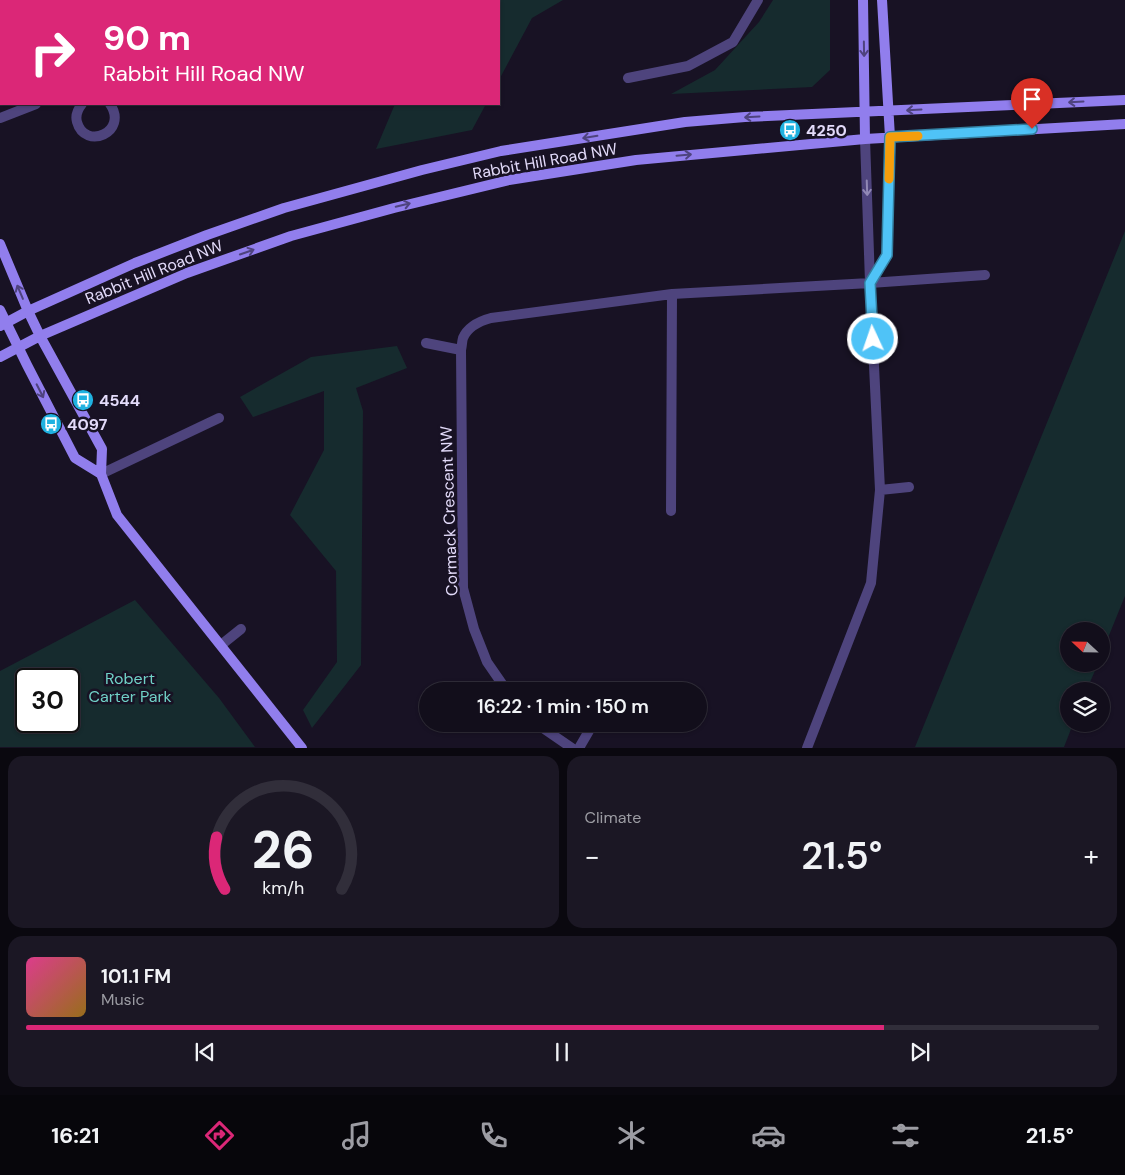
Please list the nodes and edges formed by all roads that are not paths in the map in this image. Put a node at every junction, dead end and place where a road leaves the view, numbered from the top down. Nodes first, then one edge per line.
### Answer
1 (758, 0) edge
2 (863, 0) edge
3 (882, 0) edge
4 (628, 78) dead end
5 (1125, 100) edge
6 (33, 105) edge
7 (81, 105) edge
8 (111, 105) edge
9 (888, 111) junction
10 (865, 112) junction
11 (0, 118) edge
12 (1125, 124) edge
13 (890, 137) junction
14 (865, 139) junction
15 (0, 244) edge
16 (985, 275) dead end
17 (870, 283) junction
18 (672, 294) junction
19 (0, 310) edge
20 (28, 311) junction
21 (3, 324) edge
22 (40, 336) junction
23 (426, 343) dead end
24 (18, 347) junction
25 (461, 350) junction
26 (0, 357) edge
27 (220, 418) dead end
28 (101, 474) junction
29 (910, 488) dead end
30 (880, 490) junction
31 (671, 511) dead end
32 (241, 629) dead end
33 (221, 645) junction
34 (501, 682) edge
35 (549, 732) edge
36 (588, 732) edge
37 (302, 748) edge
38 (572, 748) edge
39 (579, 748) edge
40 (807, 748) edge

1 - 4 street
2 -> 10 main road
3 - 9 main road
5 -> 9 main road, Rabbit Hill Road NW
6 - 11 street
7 - 8 street
9 - 10 main road, Rabbit Hill Road NW
9 - 13 main road
10 - 14 main road
10 -> 20 main road, Rabbit Hill Road NW
12 - 13 main road, Rabbit Hill Road NW
13 - 14 main road, Rabbit Hill Road NW
13 - 17 street
14 -> 17 street
22 -> 14 main road, Rabbit Hill Road NW
20 -> 15 main road
16 - 17 street, Cormack Crescent NW
17 - 18 street, Cormack Crescent NW
17 - 30 street
18 - 25 street, Cormack Crescent NW
18 - 31 street
19 - 21 main road
20 - 21 main road, Rabbit Hill Road NW
20 - 22 main road
21 - 24 main road
22 - 24 main road, Rabbit Hill Road NW
22 - 28 main road
23 - 25 street
24 - 26 main road, Rabbit Hill Road NW
24 -> 28 main road
25 - 34 street, Cormack Crescent NW
27 - 28 street
28 - 33 main road
29 - 30 street
30 - 40 street
32 - 33 street
33 - 37 main road
35 - 38 street
36 - 39 street

